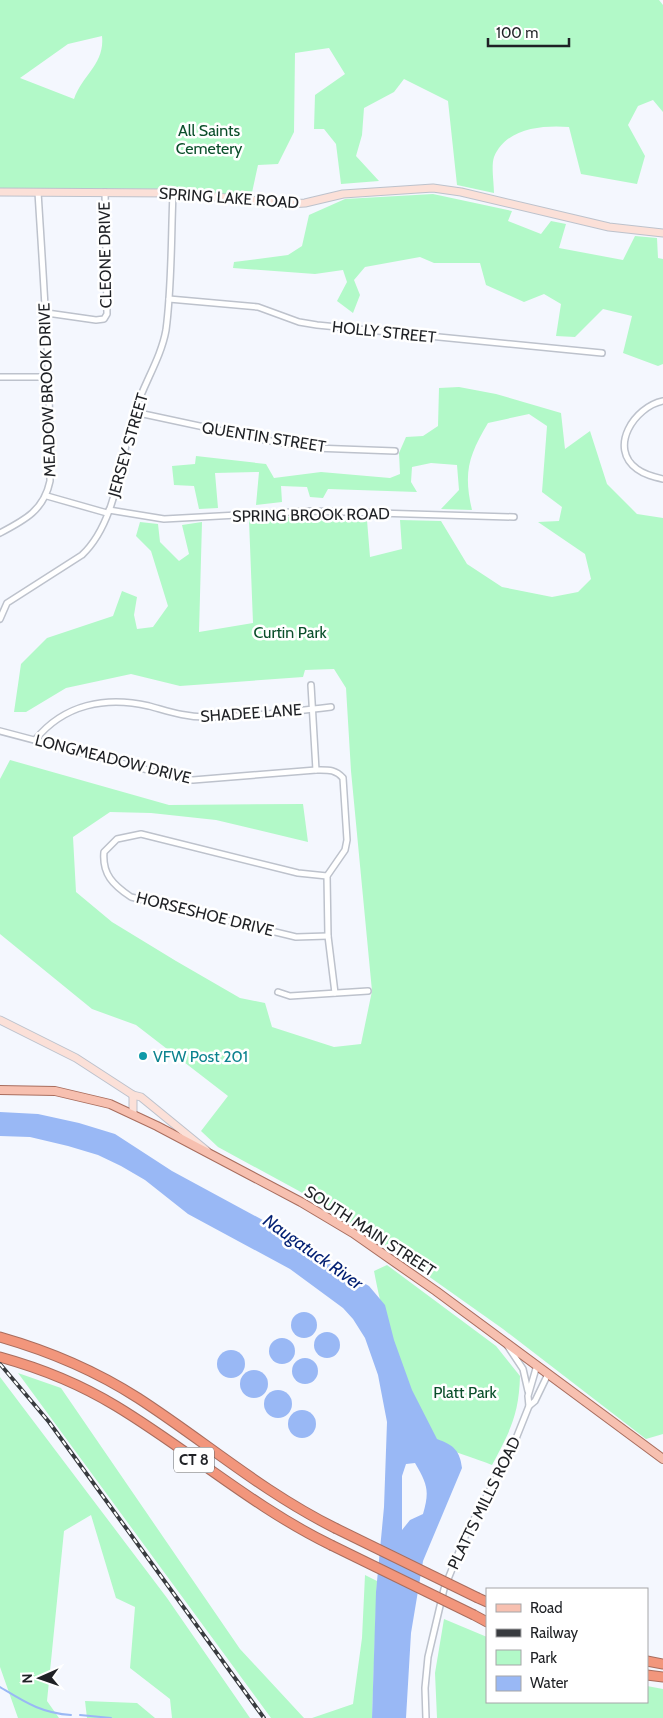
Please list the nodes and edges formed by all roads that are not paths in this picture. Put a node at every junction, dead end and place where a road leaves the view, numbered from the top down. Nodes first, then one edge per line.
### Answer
1 (0, 192) edge
2 (38, 192) junction
3 (104, 192) junction
4 (173, 193) junction
5 (663, 233) edge
6 (169, 299) junction
7 (47, 313) junction
8 (602, 353) dead end
9 (0, 377) edge
10 (49, 377) junction
11 (663, 401) edge
12 (134, 412) junction
13 (395, 451) dead end
14 (663, 479) edge
15 (47, 496) junction
16 (108, 512) junction
17 (514, 517) dead end
18 (0, 533) edge
19 (0, 619) edge
20 (311, 685) dead end
21 (331, 707) dead end
22 (311, 709) junction
23 (0, 731) edge
24 (35, 740) junction
25 (316, 770) junction
26 (327, 876) junction
27 (328, 936) junction
28 (368, 991) dead end
29 (278, 992) dead end
30 (335, 993) junction
31 (0, 1020) edge
32 (0, 1090) edge
33 (133, 1095) junction
34 (133, 1114) junction
35 (207, 1152) junction
36 (0, 1337) edge
37 (506, 1342) junction
38 (0, 1357) edge
39 (537, 1365) junction
40 (548, 1374) junction
41 (528, 1396) junction
42 (529, 1406) junction
43 (663, 1459) edge
44 (486, 1602) edge
45 (486, 1621) edge
46 (648, 1656) edge
47 (663, 1659) edge
48 (648, 1661) edge
49 (663, 1664) edge
50 (648, 1675) edge
51 (663, 1677) edge
52 (426, 1718) edge

1 - 2 main road, SPRING LAKE ROAD
2 - 3 main road, SPRING LAKE ROAD
2 - 7 street, MEADOW BROOK DRIVE
3 - 4 main road, SPRING LAKE ROAD
3 - 7 street, CLEONE DRIVE
4 - 5 main road, SPRING LAKE ROAD
4 - 6 street, JERSEY STREET
6 - 8 street, HOLLY STREET
6 - 12 street, JERSEY STREET
7 - 10 street, MEADOW BROOK DRIVE
9 - 10 street
10 - 15 street, MEADOW BROOK DRIVE
11 - 14 street
12 - 13 street, QUENTIN STREET
12 - 16 street, JERSEY STREET
15 - 16 street, SPRING BROOK ROAD
15 - 18 street, MEADOW BROOK DRIVE
16 - 17 street, SPRING BROOK ROAD
16 - 19 street, JERSEY STREET
20 - 22 street
21 - 22 street, SHADEE LANE
22 - 24 street, SHADEE LANE
22 - 25 street
23 - 24 street, LONGMEADOW DRIVE
24 - 25 street, LONGMEADOW DRIVE
25 - 26 street, LONGMEADOW DRIVE
26 - 27 street
26 - 27 street, HORSESHOE DRIVE
27 - 30 street
28 - 30 street
29 - 30 street
31 - 33 main road
32 - 34 main road, SOUTH MAIN STREET
33 - 34 main road
33 - 35 main road
34 - 35 main road, SOUTH MAIN STREET
35 - 37 main road, SOUTH MAIN STREET
36 - 44 highway, CT 8, bridge
37 - 39 main road, SOUTH MAIN STREET
37 - 41 street, PLATTS MILLS ROAD
38 - 45 highway, CT 8, bridge
39 - 40 main road, SOUTH MAIN STREET
39 - 41 street, PLATTS MILLS ROAD
40 - 42 street, PLATTS MILLS ROAD
40 - 43 main road, SOUTH MAIN STREET
41 - 42 street, PLATTS MILLS ROAD
42 - 52 street, PLATTS MILLS ROAD
46 - 47 highway
48 - 49 highway
50 - 51 highway

